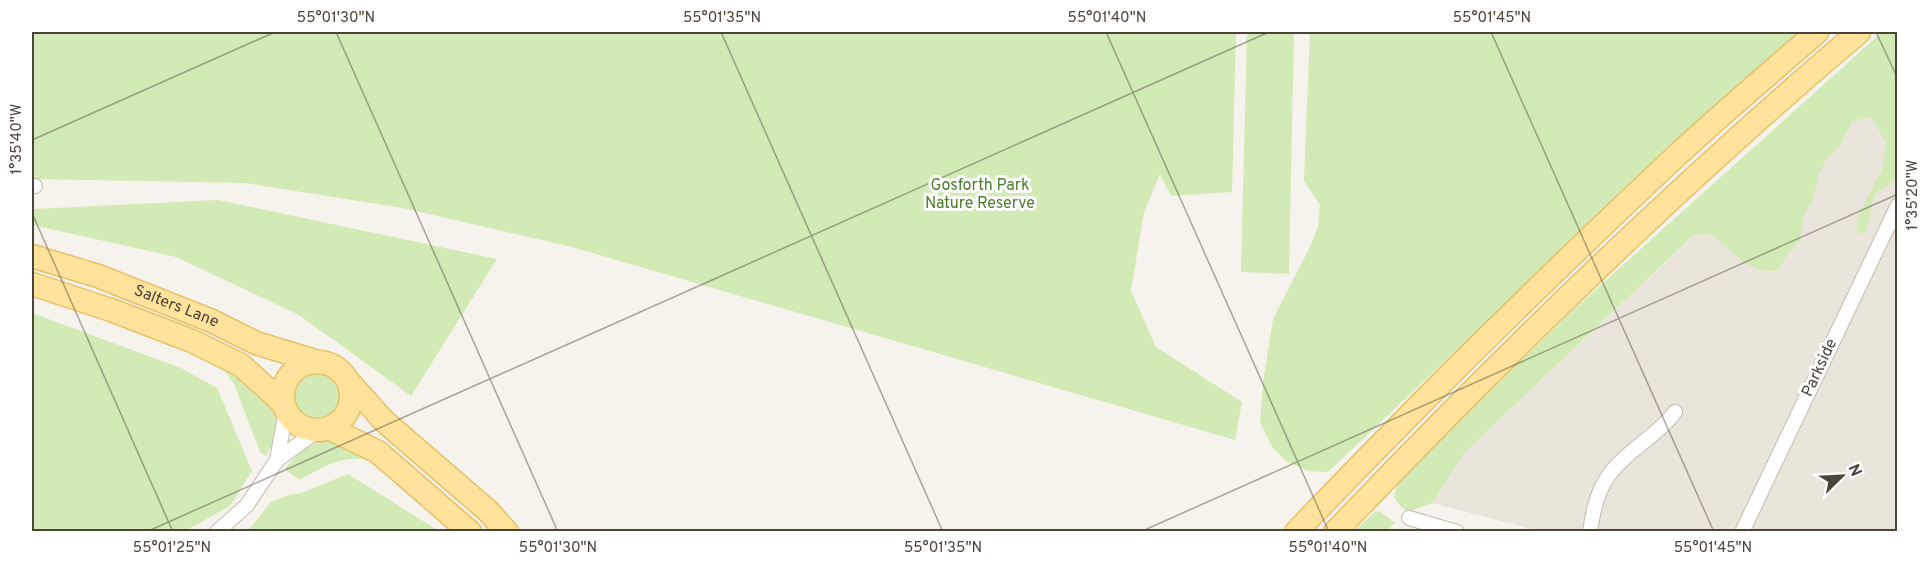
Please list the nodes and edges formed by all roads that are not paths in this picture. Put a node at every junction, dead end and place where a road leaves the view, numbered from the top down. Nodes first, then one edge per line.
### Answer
1 (1817, 32) edge
2 (1859, 32) edge
3 (1898, 205) edge
4 (32, 256) edge
5 (32, 284) edge
6 (318, 362) junction
7 (349, 382) junction
8 (285, 407) junction
9 (1676, 412) dead end
10 (324, 429) junction
11 (278, 460) junction
12 (1409, 519) dead end
13 (217, 531) edge
14 (470, 531) edge
15 (507, 531) edge
16 (1296, 531) edge
17 (1335, 531) edge
18 (1457, 531) edge
19 (1590, 531) edge
20 (1742, 531) edge

1 - 16 main road
2 - 17 main road
3 - 20 street, Parkside
4 - 6 main road, Salters Lane
5 - 8 main road, Salters Lane
6 - 7 main road
6 - 8 main road
7 - 10 main road
7 - 15 main road
8 - 10 main road
8 - 11 street
9 - 19 street
10 - 11 street
10 - 14 main road
11 - 13 street
12 - 18 street

